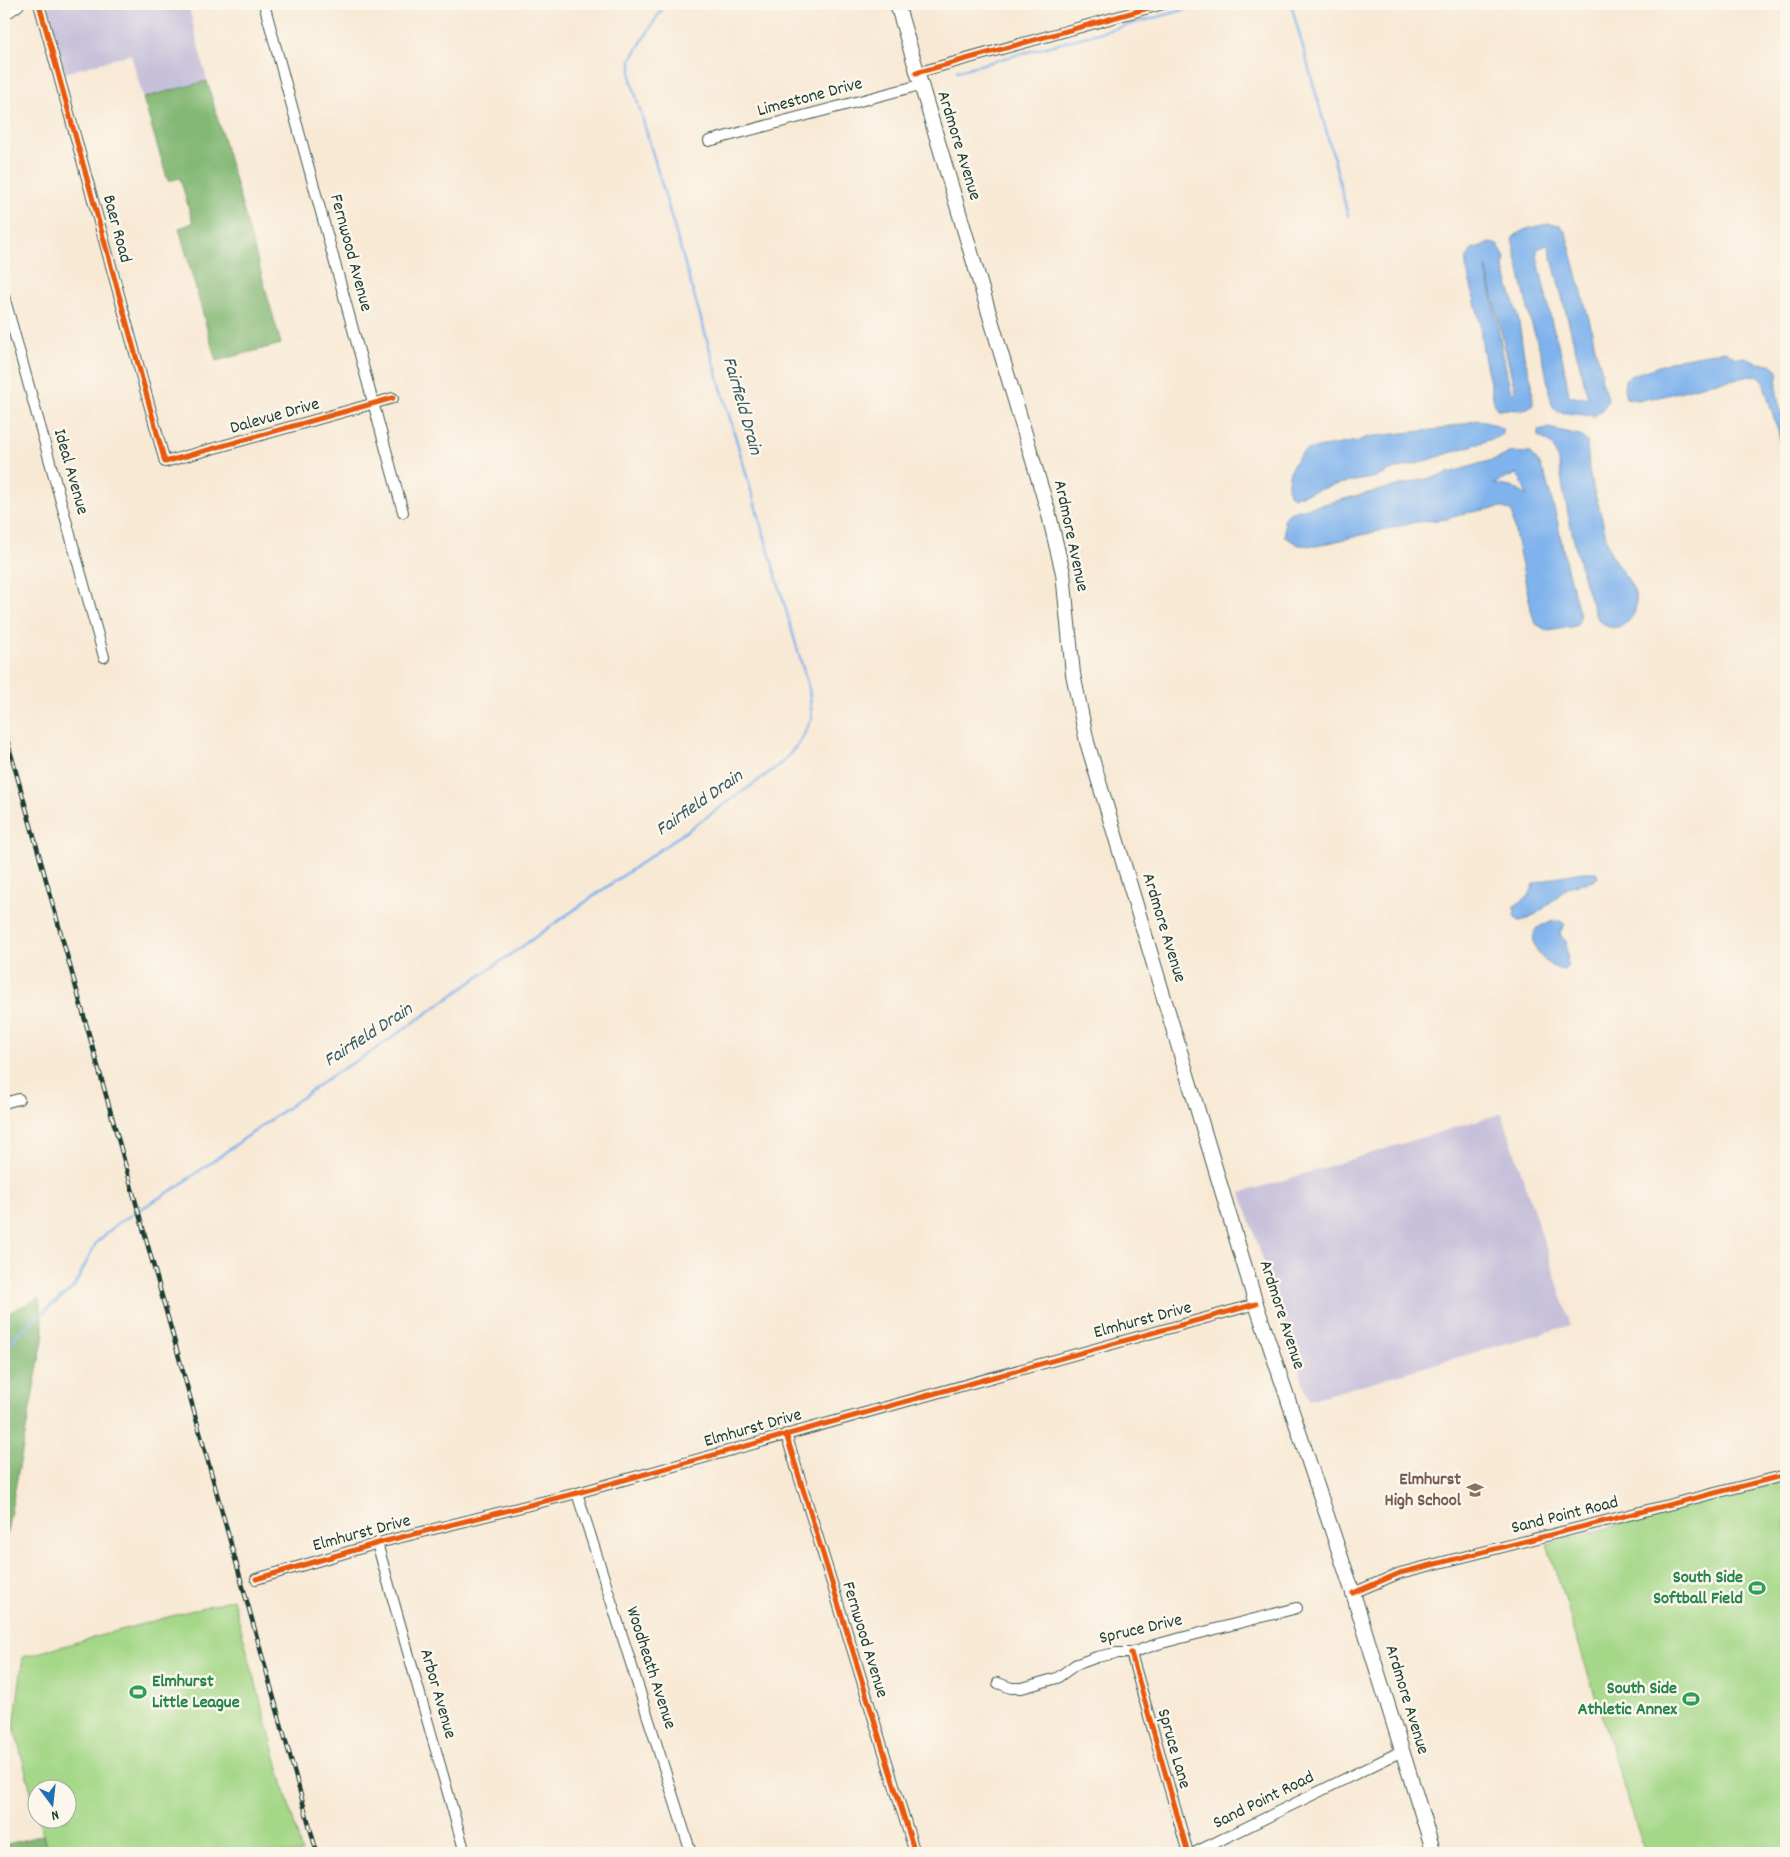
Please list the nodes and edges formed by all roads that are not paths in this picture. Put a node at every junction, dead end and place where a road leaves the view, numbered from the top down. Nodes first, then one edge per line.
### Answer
1 (17, 4) edge
2 (39, 4) edge
3 (264, 4) edge
4 (896, 4) edge
5 (1163, 4) edge
6 (4, 13) edge
7 (918, 79) junction
8 (709, 141) dead end
9 (4, 296) edge
10 (393, 398) dead end
11 (374, 403) junction
12 (165, 462) joint
13 (403, 512) dead end
14 (104, 656) dead end
15 (19, 1099) dead end
16 (4, 1102) edge
17 (1256, 1304) junction
18 (786, 1434) junction
19 (1786, 1475) edge
20 (577, 1493) junction
21 (377, 1543) junction
22 (256, 1579) dead end
23 (1352, 1592) junction
24 (1297, 1608) dead end
25 (1131, 1653) junction
26 (998, 1683) dead end
27 (1402, 1751) junction
28 (465, 1853) edge
29 (691, 1853) edge
30 (915, 1853) edge
31 (1188, 1853) edge
32 (1194, 1853) edge
33 (1434, 1853) edge

1 - 6 main road
2 - 12 street, Baer Road
3 - 11 street, Fernwood Avenue
4 - 7 main road, Ardmore Avenue
5 - 7 street, Limestone Drive
7 - 8 street, Limestone Drive
7 - 17 main road, Ardmore Avenue
9 - 14 street, Ideal Avenue
10 - 11 street, Dalevue Drive
11 - 12 street, Dalevue Drive
11 - 13 street, Fernwood Avenue
15 - 16 street
17 - 18 street, Elmhurst Drive
17 - 23 main road, Ardmore Avenue
18 - 20 street, Elmhurst Drive
18 - 30 street, Fernwood Avenue
19 - 23 street, Sand Point Road
20 - 21 street, Elmhurst Drive
20 - 29 street, Woodheath Avenue
21 - 22 street, Elmhurst Drive
21 - 28 street, Arbor Avenue
23 - 27 main road, Ardmore Avenue
24 - 25 street, Spruce Drive
25 - 26 street, Spruce Drive
25 - 31 street, Spruce Lane
27 - 32 street, Sand Point Road
27 - 33 main road, Ardmore Avenue

